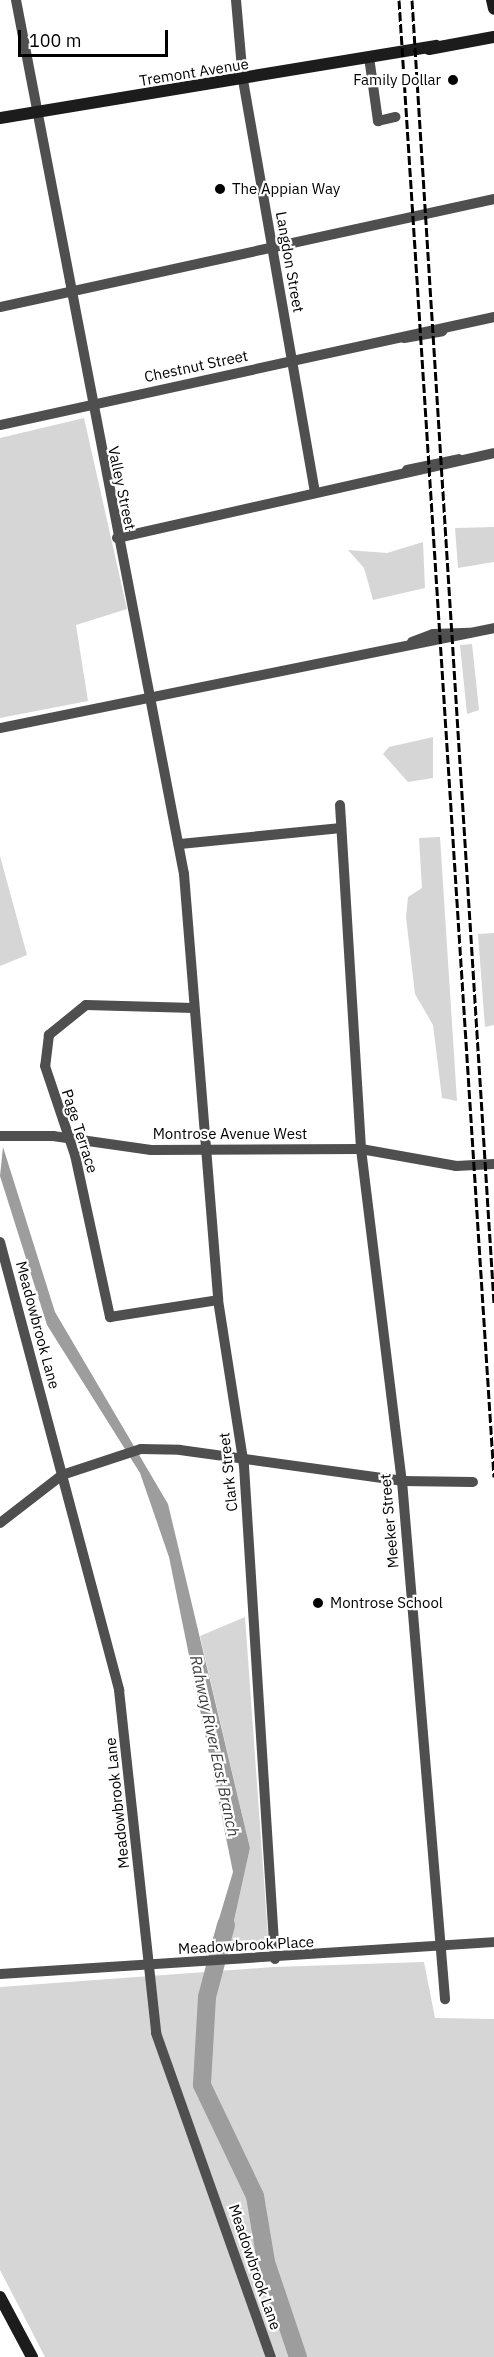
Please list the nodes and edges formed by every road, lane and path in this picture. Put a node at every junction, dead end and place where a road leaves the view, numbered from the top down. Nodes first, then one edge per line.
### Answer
1 (15, 0) edge
2 (236, 0) edge
3 (492, 0) edge
4 (494, 9) edge
5 (494, 37) edge
6 (369, 57) junction
7 (243, 80) junction
8 (40, 112) junction
9 (396, 117) dead end
10 (0, 118) edge
11 (494, 199) edge
12 (272, 247) junction
13 (71, 292) junction
14 (0, 307) edge
15 (494, 317) edge
16 (292, 361) junction
17 (90, 405) junction
18 (0, 425) edge
19 (494, 453) edge
20 (315, 493) junction
21 (117, 538) junction
22 (494, 628) edge
23 (153, 697) junction
24 (0, 728) edge
25 (340, 805) dead end
26 (341, 828) junction
27 (180, 844) junction
28 (192, 983) joint
29 (194, 1008) junction
30 (2, 1136) edge
31 (69, 1137) junction
32 (361, 1149) junction
33 (204, 1150) junction
34 (494, 1164) edge
35 (0, 1242) edge
36 (218, 1300) junction
37 (243, 1458) junction
38 (62, 1475) junction
39 (402, 1480) junction
40 (473, 1482) dead end
41 (0, 1523) edge
42 (493, 1942) edge
43 (439, 1950) junction
44 (275, 1959) junction
45 (148, 1966) junction
46 (0, 1974) edge
47 (445, 1999) dead end
48 (0, 2297) edge
49 (32, 2357) edge
50 (271, 2357) edge

1 - 8 street, Valley Street
2 - 7 street, Langdon Street
3 - 4 street
5 - 6 street, Tremont Avenue
6 - 7 street, Tremont Avenue
6 - 9 street
7 - 8 street, Tremont Avenue
7 - 12 street, Langdon Street
8 - 10 street, Tremont Avenue
8 - 13 street, Valley Street
11 - 12 street
12 - 13 street
12 - 16 street, Langdon Street
13 - 14 street
13 - 17 street, Valley Street
15 - 16 street, Chestnut Street
16 - 17 street, Chestnut Street
16 - 20 street, Langdon Street
17 - 18 street, Chestnut Street
17 - 21 street, Valley Street
19 - 20 street
20 - 21 street
21 - 23 street, Valley Street
22 - 23 street
23 - 24 street
23 - 27 street, Valley Street
25 - 26 street, Meeker Street
26 - 27 street
26 - 32 street, Meeker Street
27 - 28 street, Valley Street
28 - 29 street, Clark Street
29 - 31 street, Page Terrace
29 - 33 street, Clark Street
30 - 31 street, Montrose Avenue West
31 - 33 street, Montrose Avenue West
31 - 36 street, Page Terrace
32 - 33 street, Montrose Avenue West
32 - 34 street, Montrose Avenue West
32 - 39 street, Meeker Street
33 - 36 street, Clark Street
35 - 38 street, Meadowbrook Lane
36 - 37 street, Clark Street
37 - 38 street
37 - 39 street
37 - 44 street, Clark Street
38 - 41 street
38 - 45 street, Meadowbrook Lane
39 - 40 street
39 - 43 street, Meeker Street
42 - 43 street, Meadowbrook Place
43 - 44 street, Meadowbrook Place
43 - 47 street, Meeker Street
44 - 45 street, Meadowbrook Place
45 - 46 street, Meadowbrook Place
45 - 50 street, Meadowbrook Lane
48 - 49 street

